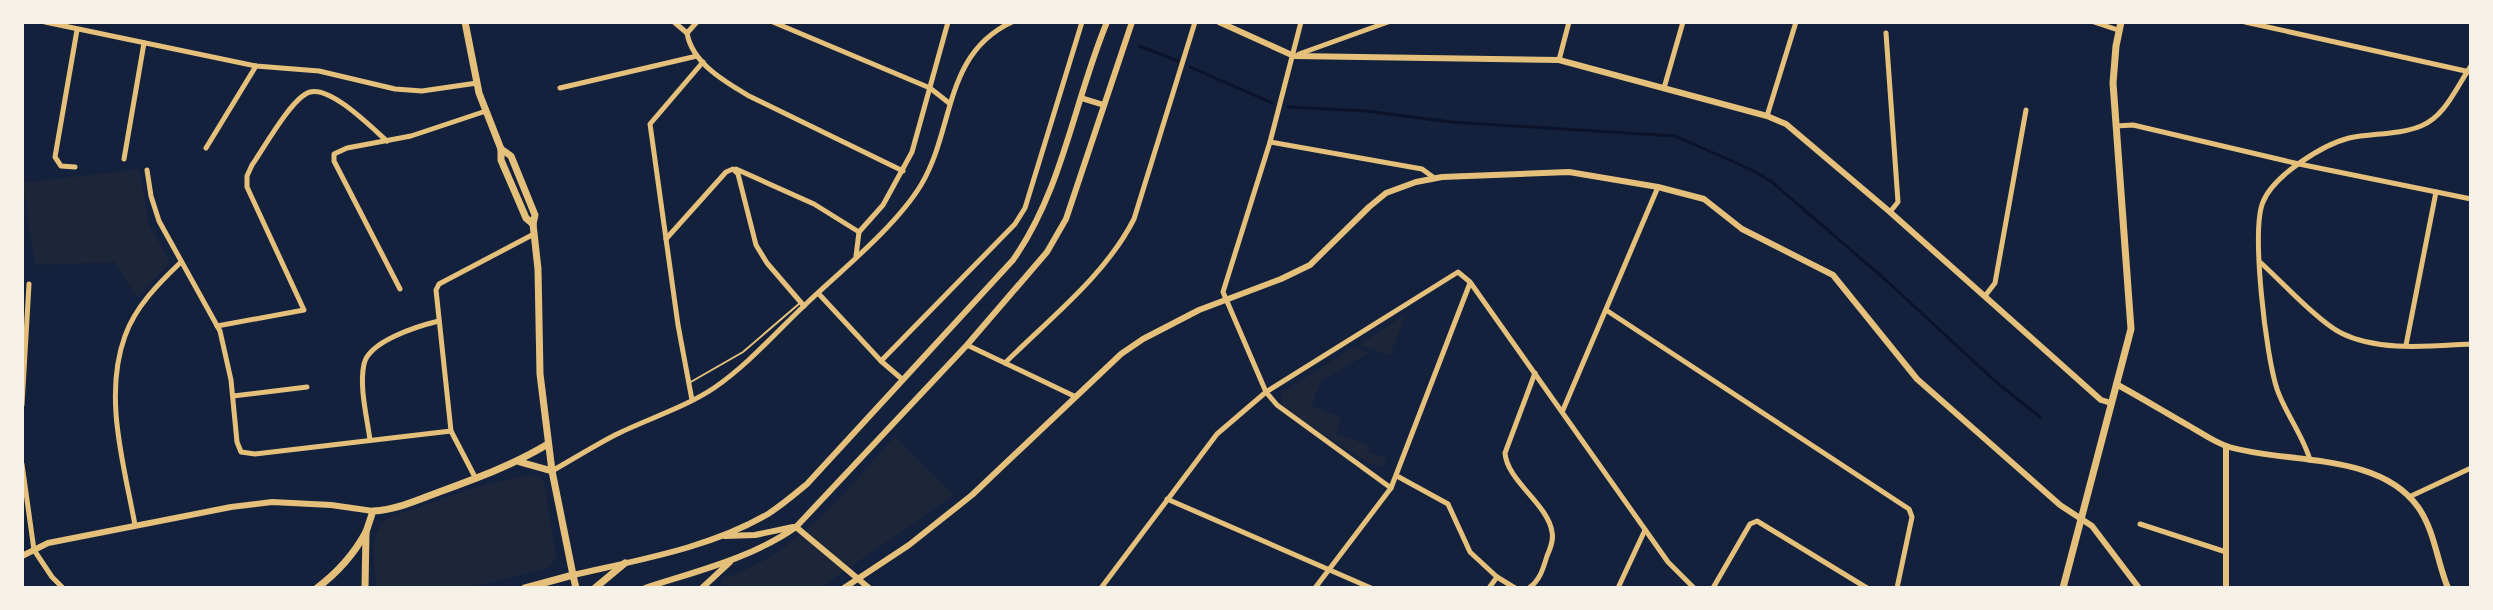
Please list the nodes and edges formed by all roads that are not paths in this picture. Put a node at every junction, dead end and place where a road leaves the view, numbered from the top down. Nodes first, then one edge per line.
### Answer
1 (45, 22) edge
2 (465, 22) edge
3 (674, 22) edge
4 (697, 22) edge
5 (773, 22) edge
6 (948, 22) edge
7 (1012, 22) edge
8 (1082, 22) edge
9 (1107, 22) edge
10 (1132, 22) edge
11 (1195, 22) edge
12 (1219, 22) edge
13 (1301, 22) edge
14 (1388, 22) edge
15 (1569, 22) edge
16 (1683, 22) edge
17 (1796, 22) edge
18 (2094, 22) edge
19 (2245, 22) edge
20 (2278, 22) edge
21 (2120, 26) edge
22 (2277, 29) junction
23 (77, 30) junction
24 (687, 33) junction
25 (1886, 33) dead end
26 (144, 43) junction
27 (697, 56) junction
28 (1294, 56) junction
29 (1559, 60) junction
30 (703, 62) junction
31 (256, 66) junction
32 (2470, 70) edge
33 (477, 83) junction
34 (560, 88) dead end
35 (930, 88) junction
36 (1664, 88) junction
37 (1081, 98) junction
38 (950, 103) junction
39 (1104, 105) junction
40 (2026, 110) dead end
41 (486, 111) junction
42 (1767, 116) junction
43 (2115, 126) junction
44 (387, 141) junction
45 (1270, 142) junction
46 (206, 148) dead end
47 (124, 159) dead end
48 (2299, 164) junction
49 (75, 167) dead end
50 (733, 169) junction
51 (147, 170) dead end
52 (903, 171) junction
53 (1433, 177) junction
54 (1658, 187) junction
55 (2436, 192) junction
56 (2471, 199) edge
57 (1890, 212) junction
58 (859, 232) junction
59 (535, 234) junction
60 (666, 240) junction
61 (856, 257) junction
62 (181, 262) junction
63 (2260, 262) junction
64 (1470, 282) junction
65 (29, 284) dead end
66 (400, 289) dead end
67 (818, 293) junction
68 (1985, 296) junction
69 (1225, 299) junction
70 (802, 304) junction
71 (1606, 310) junction
72 (439, 321) junction
73 (217, 326) junction
74 (2471, 344) edge
75 (967, 345) junction
76 (2406, 345) junction
77 (881, 361) junction
78 (1005, 363) junction
79 (1535, 372) junction
80 (903, 380) junction
81 (688, 384) junction
82 (2116, 384) junction
83 (307, 387) dead end
84 (1266, 392) junction
85 (233, 396) junction
86 (1074, 396) junction
87 (692, 400) junction
88 (2111, 403) junction
89 (22, 405) edge
90 (1563, 411) junction
91 (451, 431) junction
92 (370, 440) junction
93 (548, 444) junction
94 (2226, 446) junction
95 (2310, 460) junction
96 (519, 462) junction
97 (22, 464) edge
98 (2471, 468) edge
99 (552, 471) junction
100 (1397, 476) junction
101 (476, 479) junction
102 (1391, 488) junction
103 (2409, 497) junction
104 (1167, 499) junction
105 (373, 511) junction
106 (2081, 519) junction
107 (2140, 524) dead end
108 (135, 525) junction
109 (796, 527) junction
110 (1645, 529) junction
111 (366, 532) junction
112 (717, 536) junction
113 (34, 550) junction
114 (2228, 552) junction
115 (22, 556) edge
116 (733, 559) junction
117 (625, 563) junction
118 (1330, 569) junction
119 (573, 575) junction
120 (1497, 577) junction
121 (859, 579) junction
122 (63, 588) edge
123 (317, 588) edge
124 (365, 588) edge
125 (525, 588) edge
126 (576, 588) edge
127 (595, 588) edge
128 (645, 588) edge
129 (702, 588) edge
130 (844, 588) edge
131 (869, 588) edge
132 (1101, 588) edge
133 (1315, 588) edge
134 (1371, 588) edge
135 (1489, 588) edge
136 (1515, 588) edge
137 (1529, 588) edge
138 (1618, 588) edge
139 (1694, 588) edge
140 (1713, 588) edge
141 (1867, 588) edge
142 (1897, 588) edge
143 (2063, 588) edge
144 (2139, 588) edge
145 (2226, 588) edge
146 (2448, 588) edge

1 - 23 street
2 - 33 main road
3 - 24 street
4 - 24 street
5 - 35 street
6 - 35 street
7 - 38 street
8 - 77 street
9 - 37 street
10 - 39 street
11 - 78 street
12 - 28 street
13 - 28 street
14 - 28 street
15 - 29 street
16 - 36 street
17 - 42 street
18 - 21 street
19 - 22 street
20 - 22 street
21 - 43 main road
22 - 32 street
23 - 26 street
23 - 49 street
24 - 27 street
25 - 57 street
26 - 31 street
26 - 47 street
27 - 30 street
27 - 34 street
28 - 29 street
28 - 45 street
29 - 36 street
30 - 52 street
30 - 60 street
31 - 33 street
31 - 46 street
32 - 48 street
33 - 41 main road
35 - 38 street
35 - 52 street
36 - 42 street
37 - 39 street
37 - 80 street
38 - 61 street
39 - 75 street
40 - 68 street
41 - 44 street
41 - 59 main road
42 - 57 street
43 - 48 street
43 - 82 main road
44 - 66 street
44 - 73 street
45 - 53 street
45 - 69 street
48 - 55 street
48 - 63 street
50 - 58 street
50 - 60 street
50 - 70 street
51 - 62 street
52 - 58 street
53 - 54 street
53 - 69 street
54 - 71 street
54 - 106 street
55 - 56 street
55 - 76 street
57 - 68 street
58 - 61 street
59 - 72 street
59 - 93 main road
60 - 81 street
61 - 67 street
62 - 73 street
62 - 108 street
63 - 76 street
63 - 95 street
64 - 79 street
64 - 84 street
64 - 100 street
65 - 89 street
67 - 70 street
67 - 77 street
68 - 88 street
69 - 84 street
69 - 86 street
70 - 81 lane
70 - 87 street
71 - 90 street
71 - 142 street
72 - 91 street
72 - 92 street
73 - 85 street
74 - 76 street
75 - 78 street
75 - 109 street
77 - 80 street
78 - 86 street
79 - 90 street
79 - 137 street
80 - 112 street
81 - 87 street
82 - 88 main road
82 - 94 street
83 - 85 street
84 - 102 street
84 - 104 street
85 - 92 street
86 - 121 street
87 - 99 street
88 - 106 main road
90 - 110 street
91 - 92 street
91 - 101 street
93 - 96 main road
93 - 99 main road
94 - 95 street
94 - 114 street
95 - 103 street
96 - 99 main road
96 - 101 main road
97 - 113 street
98 - 103 street
99 - 119 main road
100 - 102 street
100 - 120 street
101 - 105 main road
102 - 118 street
103 - 146 street
104 - 118 street
104 - 132 street
105 - 108 street
105 - 111 main road
106 - 143 main road
106 - 144 street
107 - 114 street
108 - 113 street
109 - 112 street
109 - 116 street
109 - 121 street
110 - 138 street
110 - 139 street
111 - 123 main road
111 - 124 main road
112 - 117 street
113 - 115 street
113 - 122 street
114 - 145 street
116 - 128 street
116 - 129 street
117 - 119 street
117 - 127 main road
118 - 133 street
118 - 134 street
119 - 125 main road
119 - 126 main road
120 - 135 street
120 - 136 street
121 - 130 street
121 - 131 street
140 - 141 street

